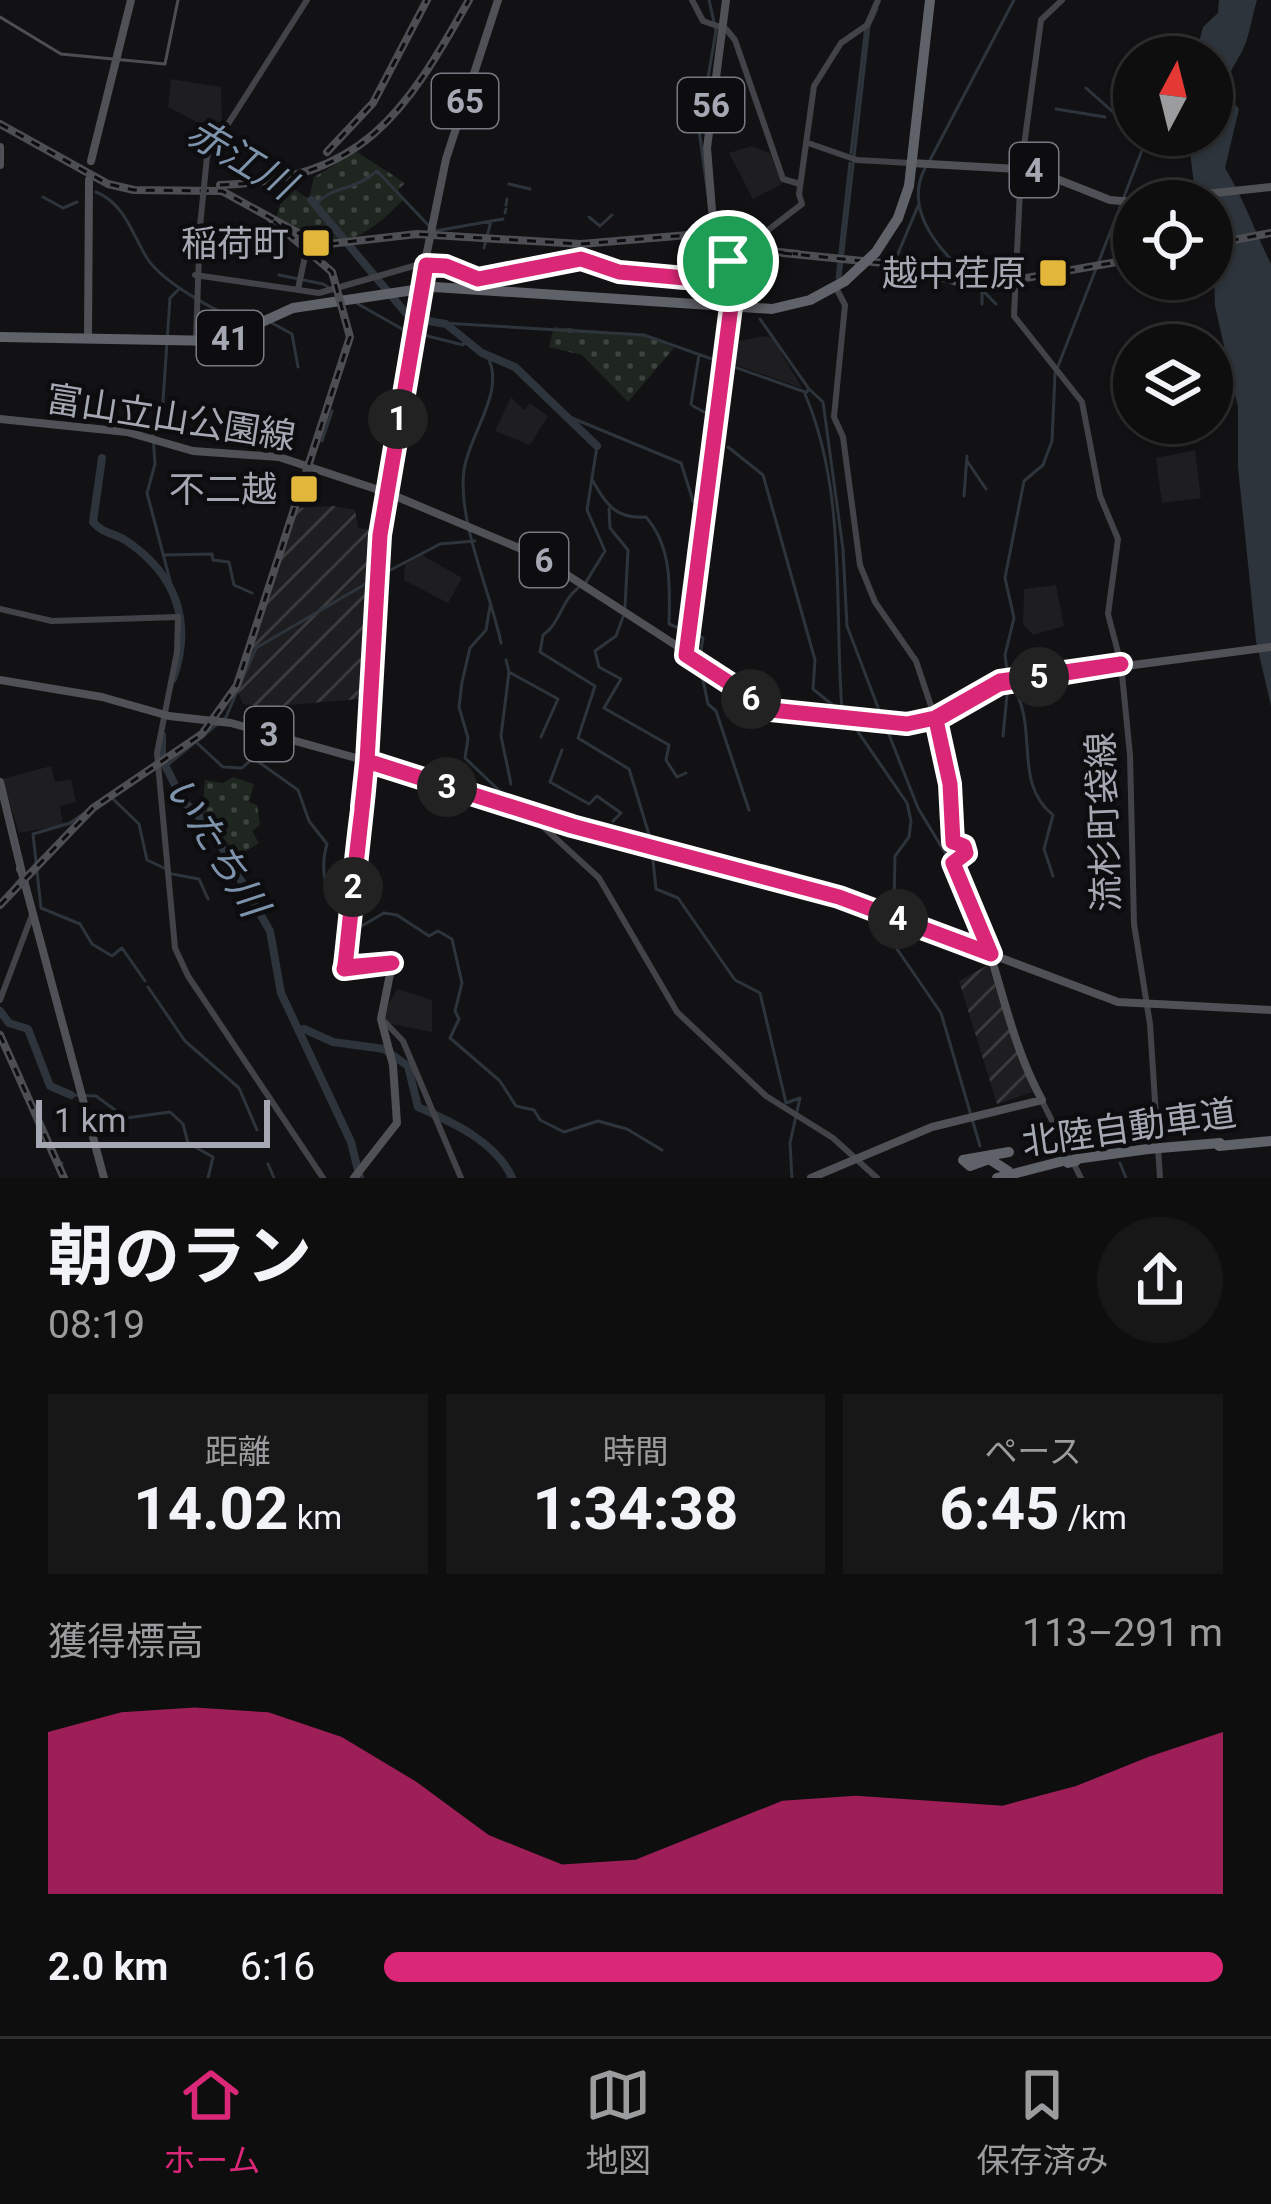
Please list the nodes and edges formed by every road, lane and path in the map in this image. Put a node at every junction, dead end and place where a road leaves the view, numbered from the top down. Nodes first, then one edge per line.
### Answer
1 (130, 0) edge
2 (307, 0) edge
3 (498, 0) edge
4 (692, 0) edge
5 (726, 0) edge
6 (878, 0) edge
7 (930, 0) edge
8 (1062, 0) edge
9 (719, 26) junction
10 (808, 143) junction
11 (0, 147) edge
12 (92, 161) dead end
13 (911, 163) junction
14 (0, 164) edge
15 (1021, 169) junction
16 (89, 180) dead end
17 (800, 184) junction
18 (1271, 187) edge
19 (1233, 191) edge
20 (1113, 200) edge
21 (306, 252) dead end
22 (727, 261) junction
23 (426, 265) junction
24 (195, 275) junction
25 (840, 284) junction
26 (421, 289) junction
27 (298, 290) junction
28 (729, 308) junction
29 (0, 337) edge
30 (88, 338) junction
31 (196, 340) junction
32 (0, 419) edge
33 (388, 493) junction
34 (0, 609) edge
35 (1271, 646) edge
36 (686, 654) junction
37 (1177, 658) junction
38 (1121, 665) junction
39 (0, 680) edge
40 (166, 715) junction
41 (936, 719) junction
42 (367, 761) junction
43 (0, 782) edge
44 (0, 793) edge
45 (527, 812) junction
46 (22, 873) junction
47 (32, 915) junction
48 (989, 954) junction
49 (0, 1000) edge
50 (1147, 1005) junction
51 (1271, 1010) edge
52 (381, 1019) junction
53 (1040, 1101) junction
54 (1271, 1140) edge
55 (857, 1159) junction
56 (1069, 1161) junction
57 (1003, 1172) edge
58 (358, 1174) edge
59 (105, 1178) edge
60 (323, 1178) edge
61 (461, 1178) edge
62 (811, 1178) edge
63 (877, 1178) edge
64 (1081, 1178) edge
65 (1160, 1178) edge

1 - 12 main road
2 - 24 main road, bridge
3 - 23 main road, 65
4 - 9 main road
5 - 9 main road, 56
6 - 10 main road
7 - 13 highway, 41
8 - 15 main road, 流杉町袋線
9 - 17 main road
9 - 22 main road, 56, bridge
10 - 13 main road
10 - 17 main road
11 - 14 main road
13 - 15 main road, 4
13 - 25 highway, 41, bridge
15 - 20 main road, 4
15 - 38 main road, 流杉町袋線
16 - 30 main road
17 - 22 main road
18 - 19 main road, 4
21 - 27 main road
22 - 23 main road
22 - 28 main road, 56
23 - 26 main road, 65
23 - 27 main road
24 - 27 main road
24 - 31 main road
25 - 28 highway, 41
25 - 41 main road
26 - 28 highway, 41
26 - 31 highway, 41
26 - 33 main road, 65
28 - 36 main road, 56
29 - 30 highway, 41
30 - 31 highway, 41
32 - 33 main road, 富山立山公園線 / 6
33 - 36 main road, 富山立山公園線 / 6
33 - 42 main road, 65
34 - 40 main road
35 - 37 main road, 6
36 - 41 main road, 富山立山公園線 / 6
37 - 38 main road, 富山立山公園線 / 6
37 - 38 main road, 富山立山公園線 / 6
38 - 41 main road, 富山立山公園線 / 6
38 - 50 main road, 流杉町袋線
39 - 40 main road, 3
40 - 42 main road, 3
40 - 60 main road
41 - 48 main road
42 - 45 main road, 3
42 - 52 main road, 65
43 - 46 main road
44 - 46 main road
45 - 48 main road, 3
45 - 55 main road
46 - 47 main road
47 - 49 main road
47 - 59 main road
48 - 50 main road, 3
48 - 53 main road
50 - 51 main road, 3
50 - 65 main road, 流杉町袋線
52 - 58 main road, 65
52 - 61 main road
53 - 55 main road
53 - 64 main road
54 - 56 highway, 北陸自動車道, bridge
55 - 62 main road
55 - 63 main road
56 - 57 highway
56 - 57 highway, 北陸自動車道
57 - 57 highway

